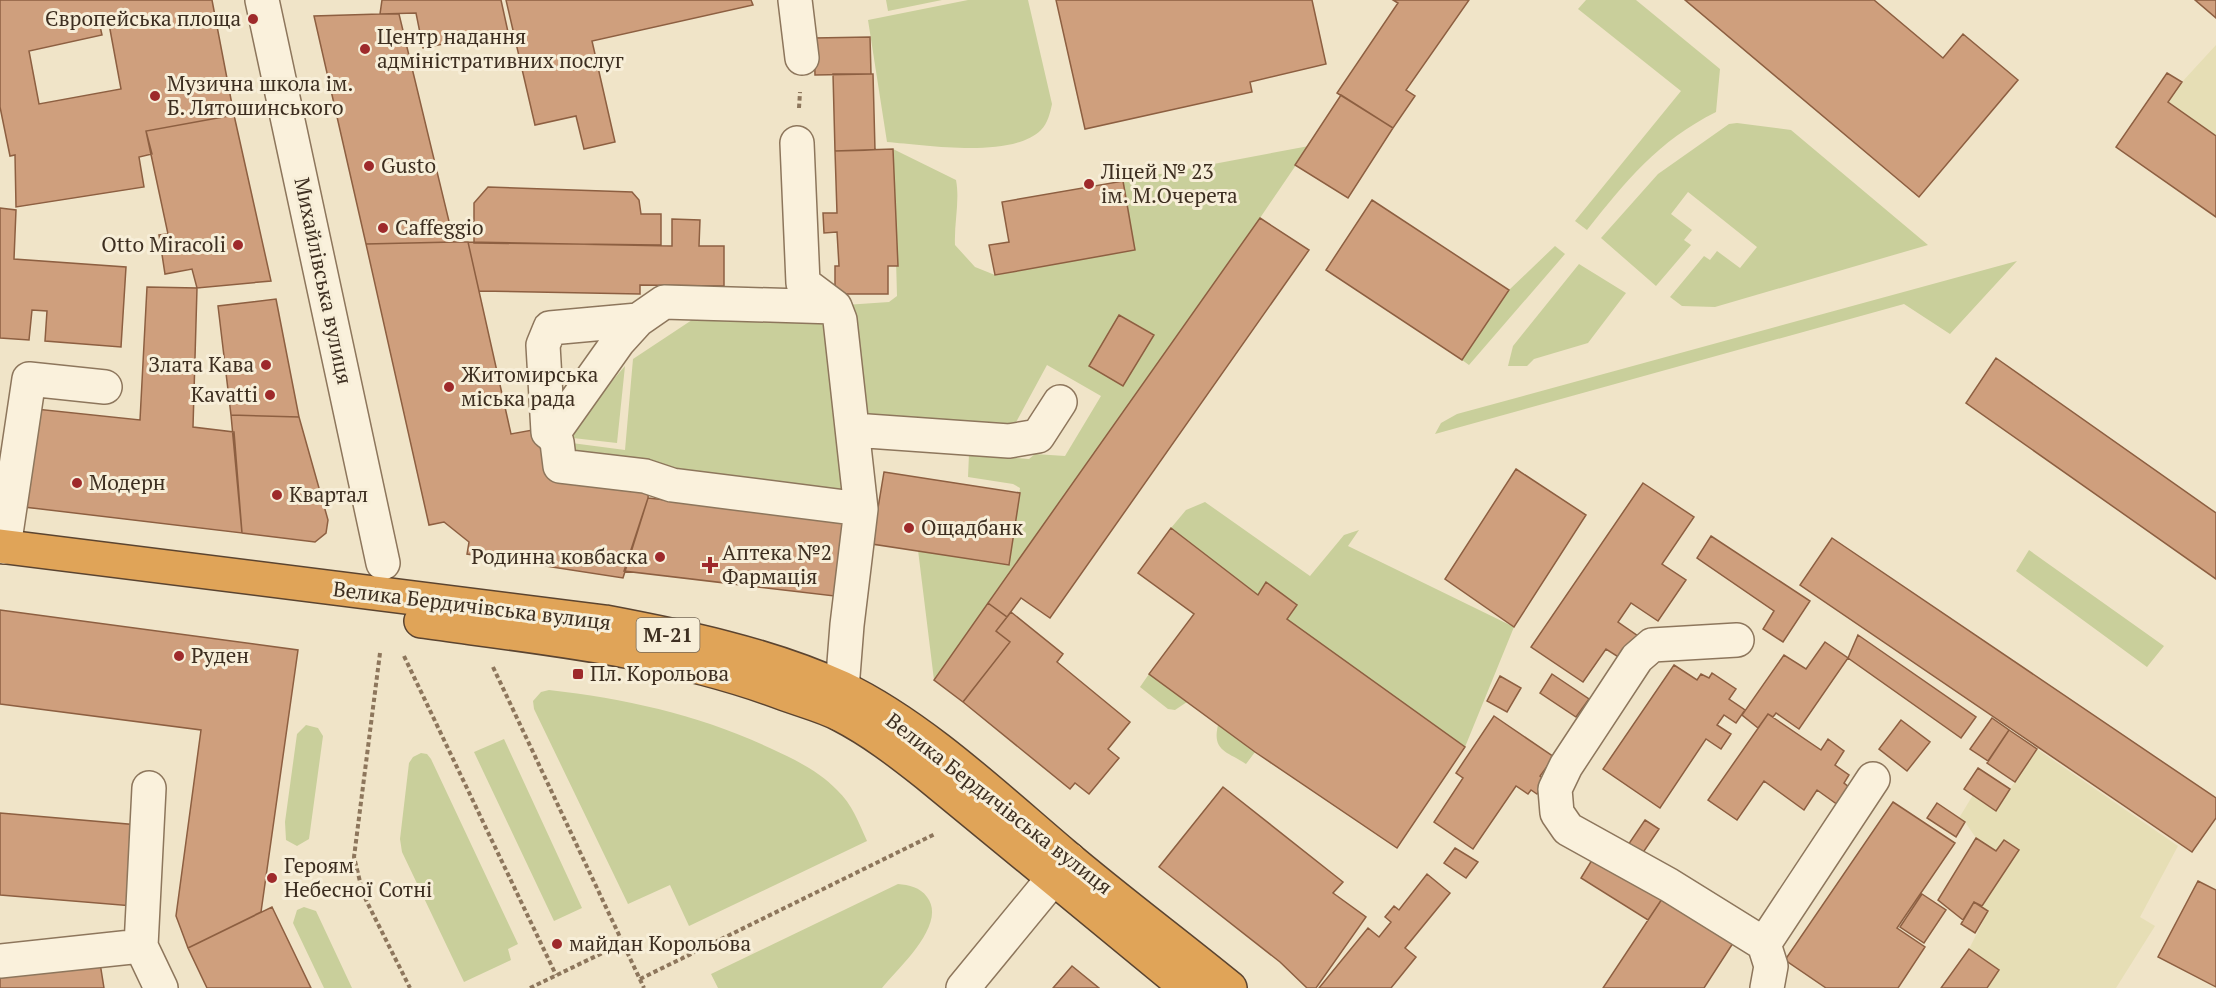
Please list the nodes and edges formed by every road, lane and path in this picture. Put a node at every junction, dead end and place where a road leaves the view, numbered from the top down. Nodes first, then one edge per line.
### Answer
1 (262, 0) edge
2 (795, 0) edge
3 (802, 58) joint
4 (798, 143) joint
5 (835, 307) junction
6 (638, 320) junction
7 (105, 387) dead end
8 (1060, 402) dead end
9 (853, 430) junction
10 (552, 435) junction
11 (861, 509) junction
12 (1, 553) edge
13 (383, 563) dead end
14 (1737, 640) dead end
15 (380, 653) dead end
16 (404, 656) dead end
17 (493, 667) dead end
18 (841, 701) junction
19 (1874, 779) dead end
20 (149, 788) dead end
21 (935, 834) dead end
22 (1061, 869) junction
23 (623, 943) junction
24 (1764, 944) junction
25 (141, 946) junction
26 (0, 961) edge
27 (556, 975) junction
28 (640, 979) junction
29 (161, 988) edge
30 (410, 988) edge
31 (530, 988) edge
32 (644, 988) edge
33 (963, 988) edge
34 (1187, 988) edge
35 (1230, 988) edge
36 (1767, 988) edge

1 - 13 street, Михайлівська вулиця
2 - 3 street
3 - 4 path
4 - 5 street
5 - 6 street
5 - 9 street
6 - 10 street
6 - 10 street
7 - 12 street
8 - 9 street
9 - 11 street
10 - 11 street
11 - 18 street
12 - 18 highway, Велика Бердичівська вулиця / М-21
14 - 24 street
15 - 30 path
16 - 27 path
17 - 23 path
18 - 22 highway, Велика Бердичівська вулиця / М-21
19 - 24 street
20 - 25 street
21 - 28 path
22 - 33 street
22 - 34 highway, Велика Бердичівська вулиця / М-21
22 - 35 highway, Велика Бердичівська вулиця / М-21
23 - 27 path
23 - 28 path
24 - 36 street
25 - 26 street
25 - 29 street
27 - 31 path
28 - 32 path

